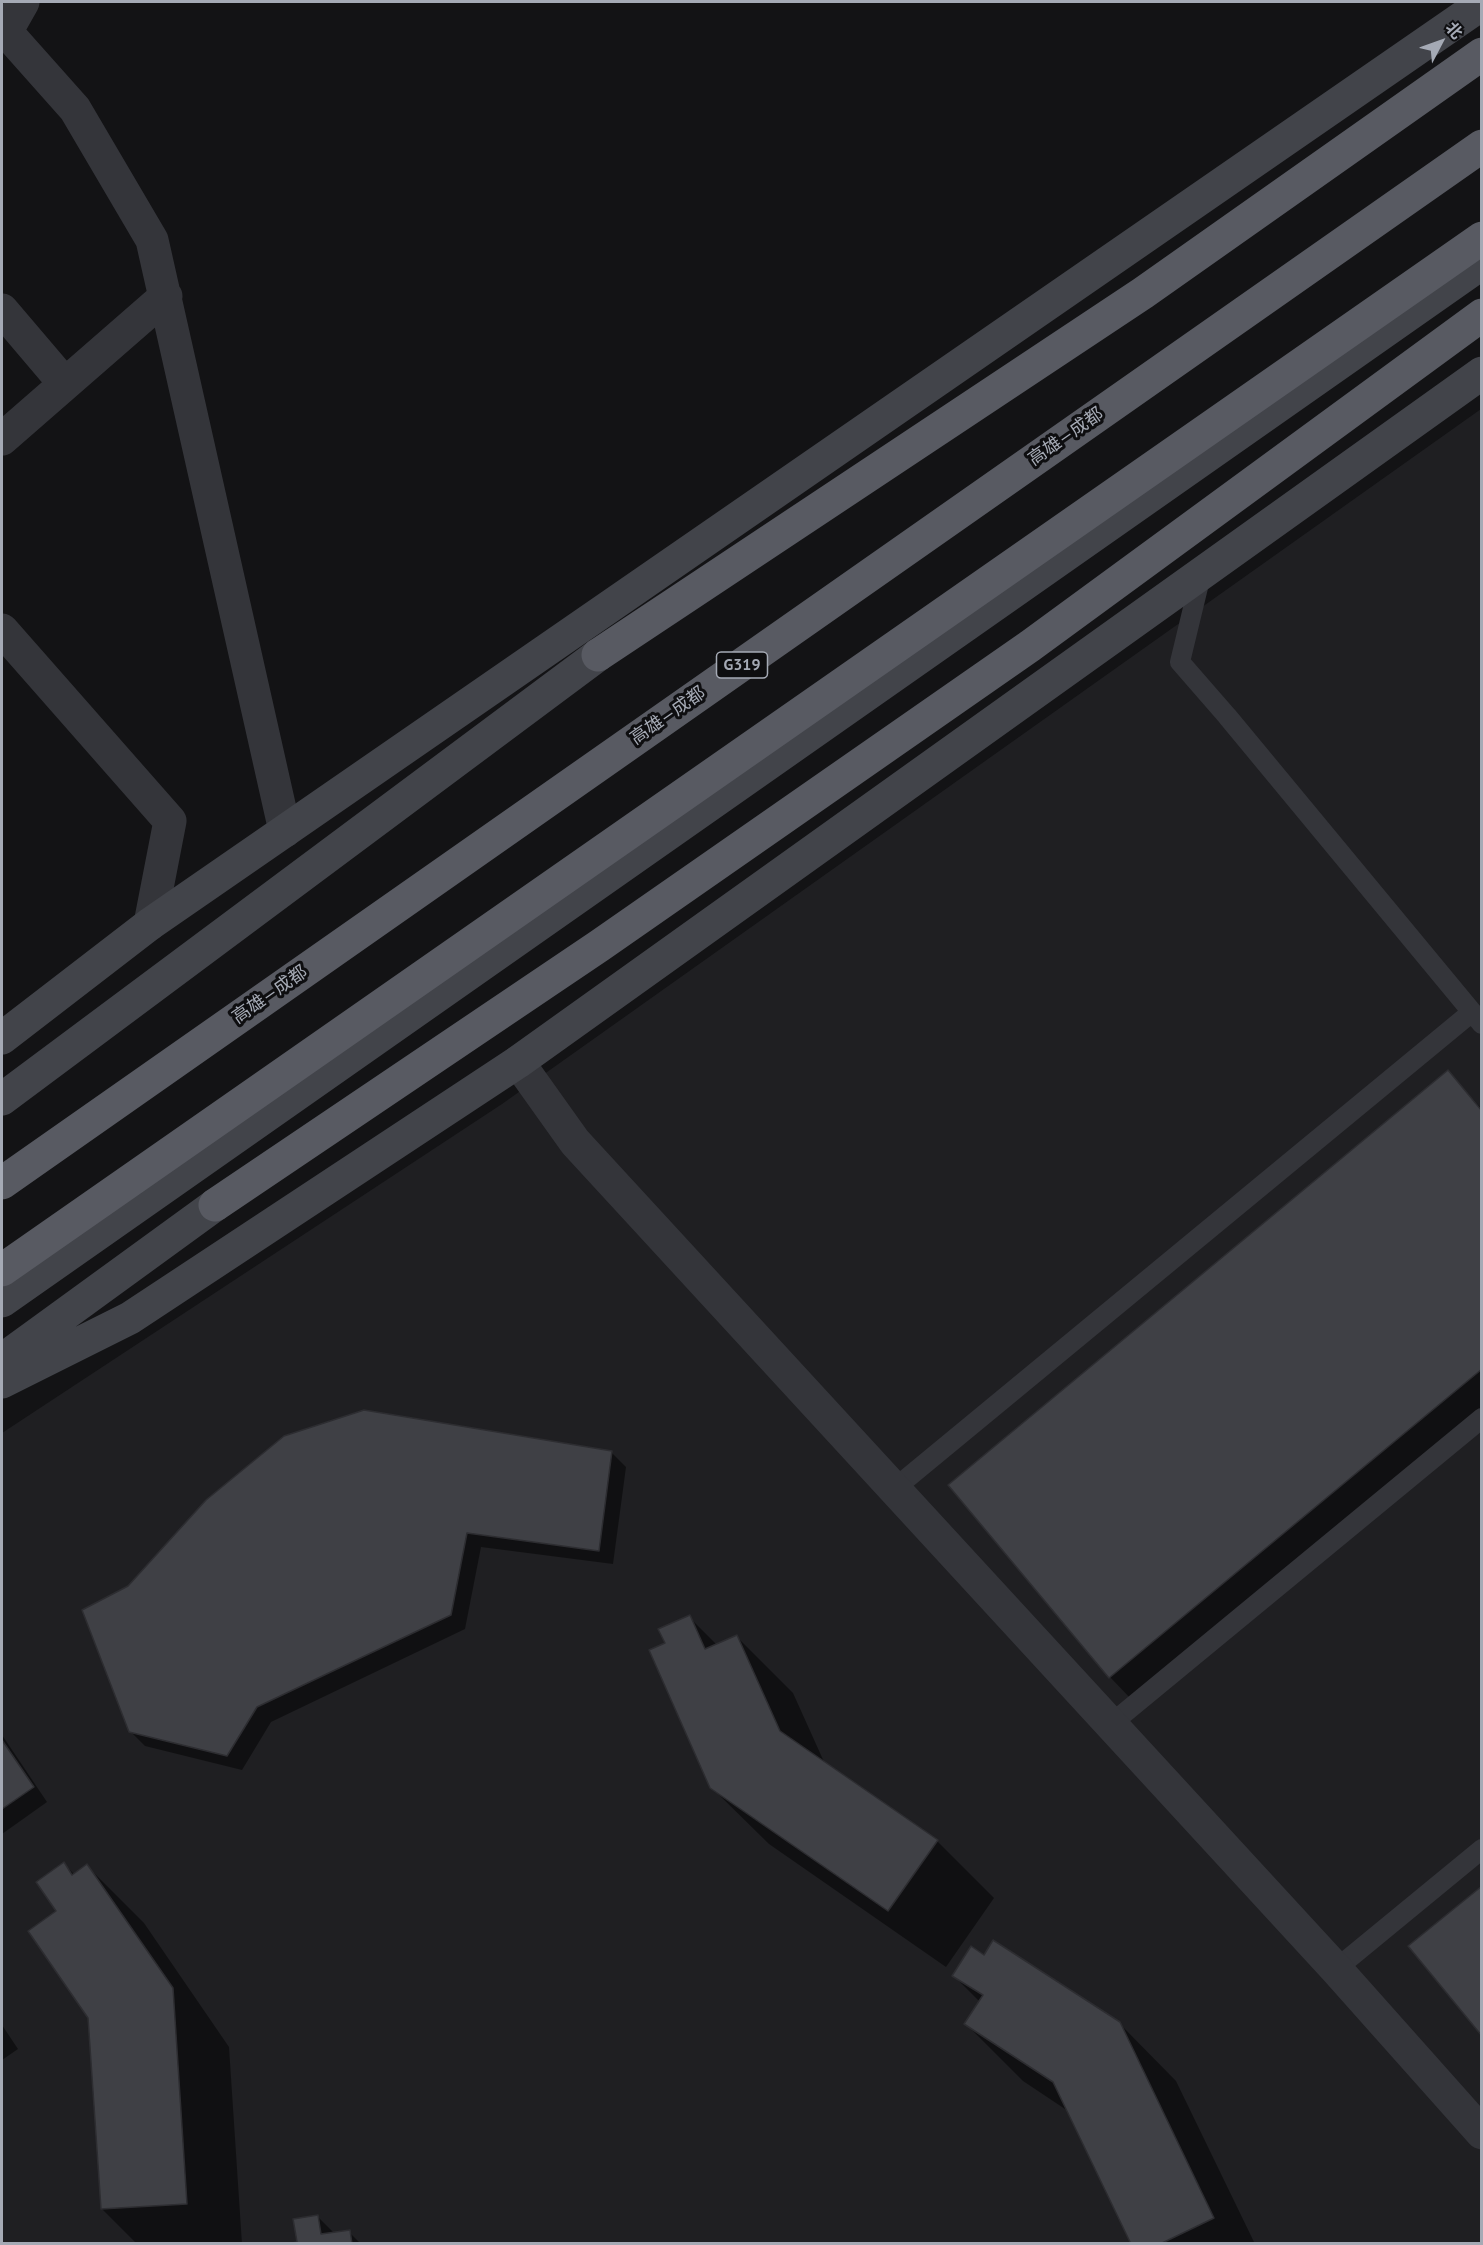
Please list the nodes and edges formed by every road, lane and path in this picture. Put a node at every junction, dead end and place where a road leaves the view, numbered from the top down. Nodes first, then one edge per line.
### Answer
1 (23, 2) edge
2 (1482, 4) edge
3 (4, 30) edge
4 (1482, 54) edge
5 (1482, 146) edge
6 (1482, 238) edge
7 (1482, 262) edge
8 (166, 296) junction
9 (2, 310) edge
10 (1482, 315) edge
11 (1482, 373) edge
12 (65, 384) junction
13 (2, 440) edge
14 (1201, 575) junction
15 (2, 630) edge
16 (598, 656) joint
17 (285, 831) junction
18 (150, 924) junction
19 (1477, 1018) edge
20 (2, 1038) edge
21 (518, 1062) junction
22 (2, 1099) edge
23 (2, 1183) edge
24 (215, 1205) joint
25 (2, 1270) edge
26 (2, 1301) edge
27 (2, 1360) edge
28 (2, 1382) edge
29 (1482, 1418) edge
30 (894, 1489) junction
31 (1111, 1724) junction
32 (1482, 1849) edge
33 (1336, 1969) junction
34 (1482, 2133) edge

1 - 3 street
2 - 17 main road
3 - 8 street
4 - 16 highway
5 - 23 highway, 高雄—成都 / G319
6 - 25 highway
7 - 26 main road
8 - 12 street
8 - 17 street
9 - 12 street
10 - 24 highway
11 - 14 main road
12 - 13 street
14 - 19 lane
14 - 21 main road
15 - 18 street
16 - 22 main road
17 - 18 main road
18 - 20 main road
19 - 30 lane
21 - 28 main road
21 - 30 street
24 - 27 main road
29 - 31 lane
30 - 31 street
31 - 33 street
32 - 33 lane
33 - 34 street

